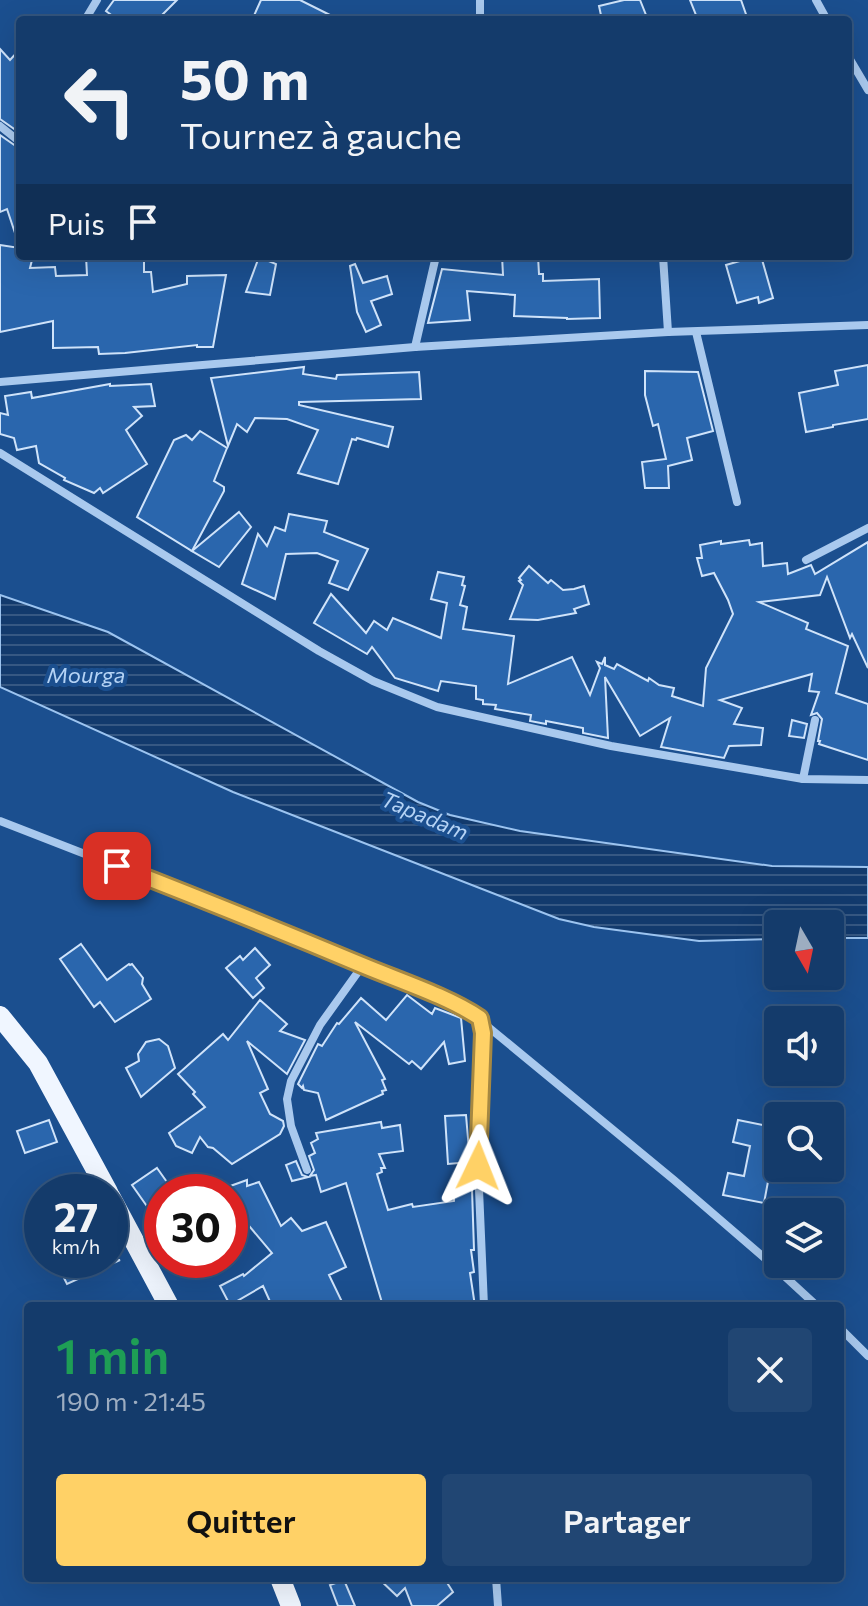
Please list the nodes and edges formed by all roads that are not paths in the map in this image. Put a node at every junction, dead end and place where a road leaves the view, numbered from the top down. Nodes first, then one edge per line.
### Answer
1 (852, 63) edge
2 (868, 90) edge
3 (0, 126) edge
4 (16, 139) edge
5 (435, 260) edge
6 (663, 260) edge
7 (868, 325) edge
8 (668, 332) junction
9 (696, 332) junction
10 (415, 347) junction
11 (0, 382) edge
12 (0, 453) edge
13 (737, 502) dead end
14 (868, 528) edge
15 (806, 560) dead end
16 (815, 720) dead end
17 (803, 779) junction
18 (868, 780) edge
19 (0, 821) edge
20 (363, 965) junction
21 (0, 1016) edge
22 (480, 1018) junction
23 (307, 1170) dead end
24 (98, 1174) edge
25 (128, 1229) edge
26 (167, 1302) edge
27 (484, 1302) edge
28 (813, 1302) edge
29 (844, 1332) edge
30 (868, 1356) edge
31 (282, 1582) edge
32 (496, 1582) edge
33 (291, 1606) edge
34 (498, 1606) edge

1 - 2 street
3 - 4 street
5 - 10 street
6 - 8 street
7 - 9 street
8 - 9 street
8 - 10 street
9 - 13 street
10 - 11 street
12 - 17 street
14 - 15 street
16 - 17 street
17 - 18 street
19 - 20 street
20 - 22 street
20 - 23 street
21 - 24 main road
22 - 27 street
22 - 28 street
25 - 26 main road
29 - 30 street
31 - 33 main road
32 - 34 street

